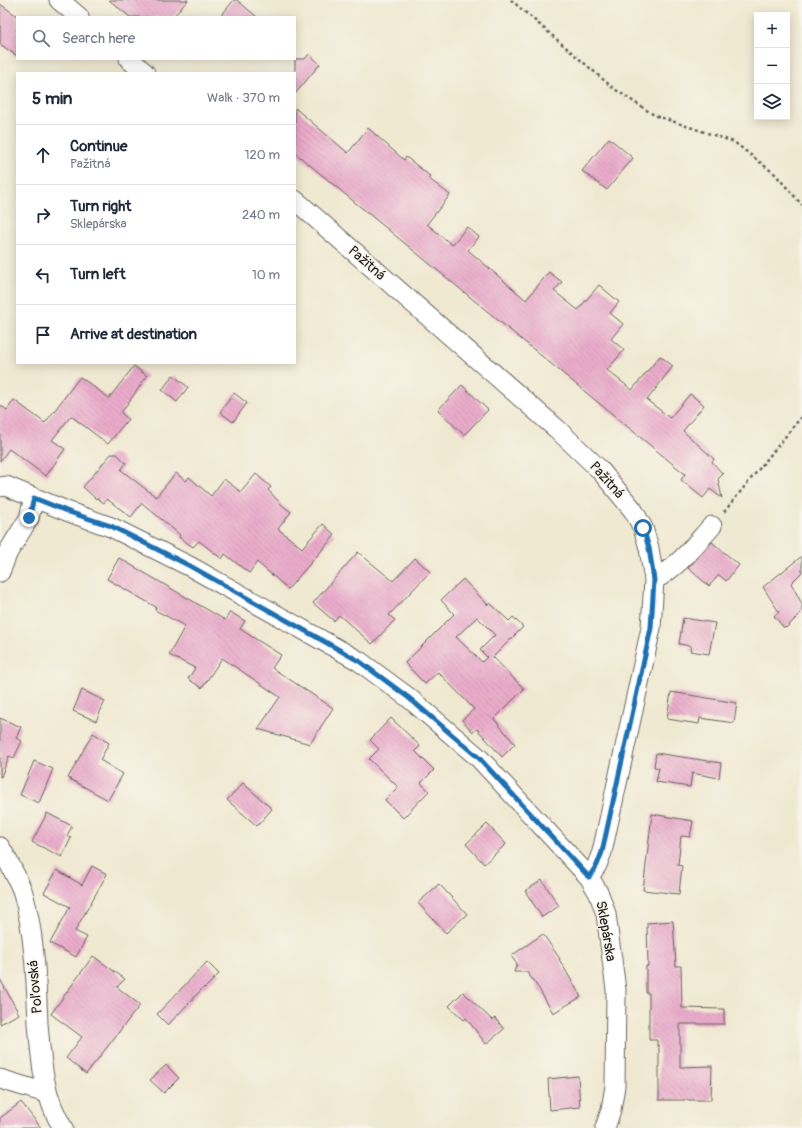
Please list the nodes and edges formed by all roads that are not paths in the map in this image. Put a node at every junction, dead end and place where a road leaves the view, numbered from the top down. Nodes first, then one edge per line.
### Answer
1 (59, 0) edge
2 (78, 16) edge
3 (130, 60) edge
4 (144, 72) edge
5 (296, 201) edge
6 (0, 487) edge
7 (34, 498) junction
8 (712, 526) road end
9 (0, 572) edge
10 (654, 580) junction
11 (0, 847) edge
12 (589, 877) junction
13 (0, 1079) edge
14 (46, 1092) junction
15 (63, 1128) edge
16 (605, 1128) edge

1 - 2 street
3 - 4 street
5 - 10 street, Pažitná
6 - 7 street, Sklepárska
7 - 9 street
7 - 12 street, Sklepárska
8 - 10 street
10 - 12 street, Pažitná
11 - 14 street, Poľovská
12 - 16 street, Sklepárska
13 - 14 street
14 - 15 street, Poľovská

